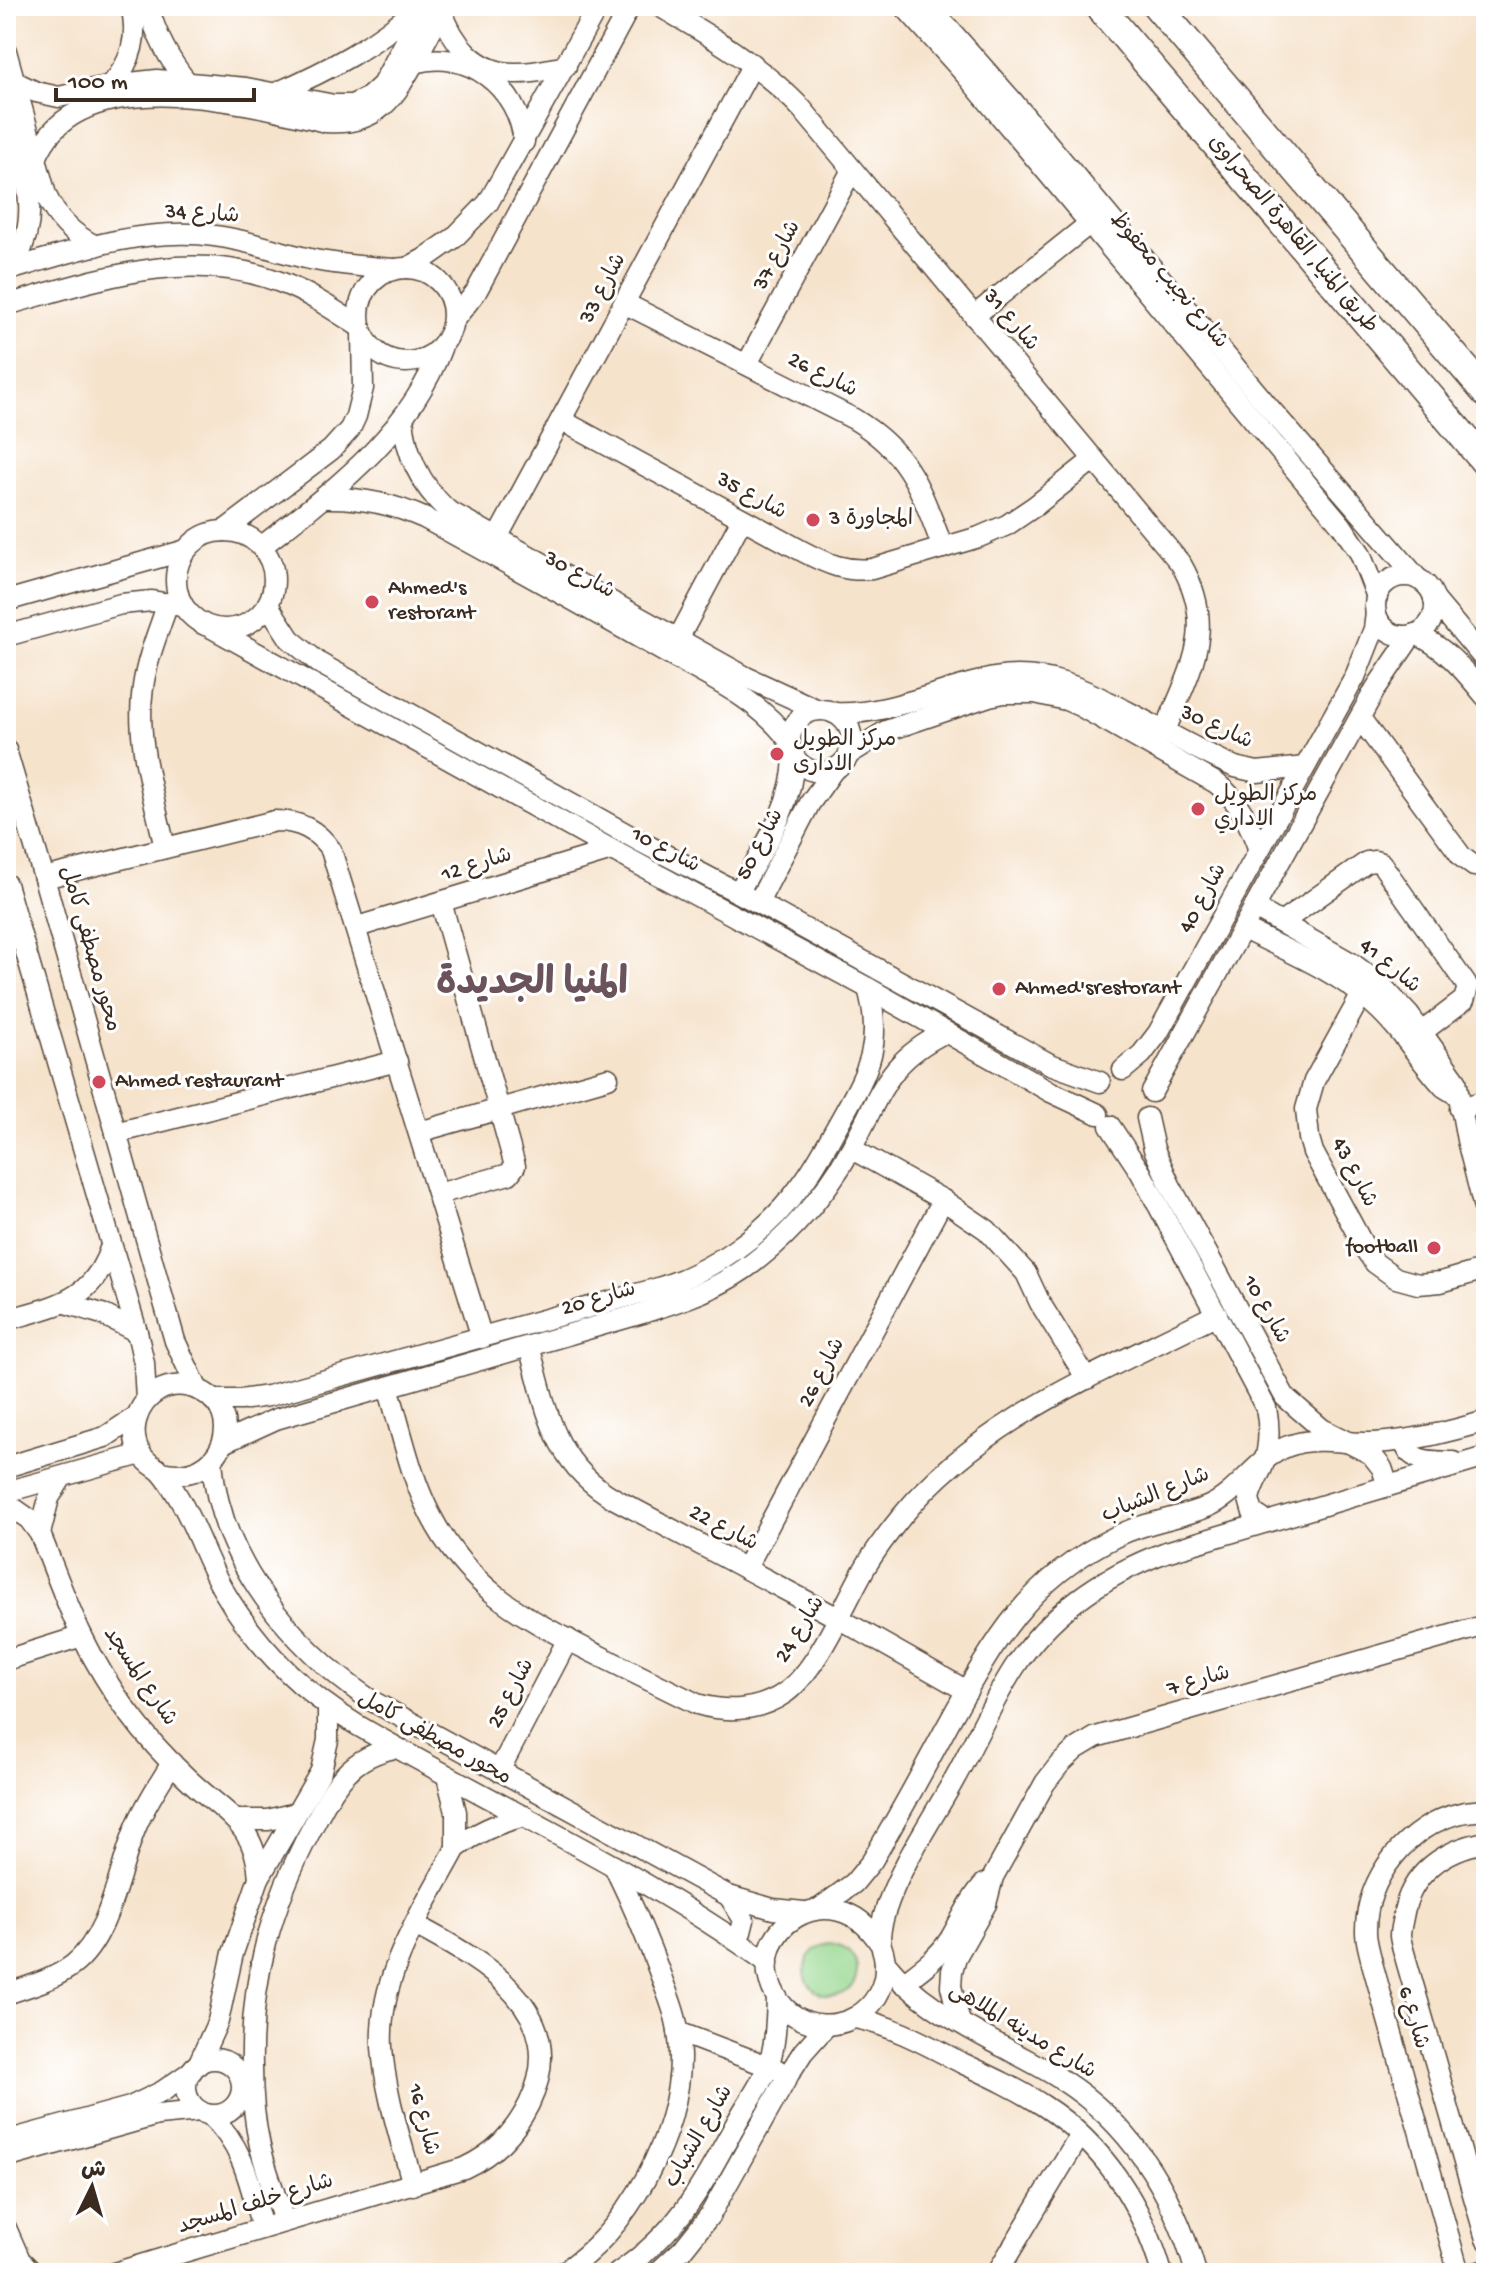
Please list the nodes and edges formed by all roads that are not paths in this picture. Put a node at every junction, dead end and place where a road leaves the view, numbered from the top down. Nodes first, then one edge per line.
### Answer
1 (419, 6) edge
2 (598, 6) edge
3 (630, 6) edge
4 (659, 6) edge
5 (904, 6) edge
6 (929, 6) edge
7 (1099, 6) edge
8 (1157, 6) edge
9 (437, 7) edge
10 (143, 10) edge
11 (6, 51) edge
12 (414, 63) junction
13 (753, 64) junction
14 (478, 66) junction
15 (566, 66) junction
16 (15, 82) junction
17 (187, 82) junction
18 (99, 93) junction
19 (276, 93) junction
20 (314, 110) junction
21 (6, 115) edge
22 (524, 142) junction
23 (36, 159) junction
24 (852, 170) junction
25 (35, 183) junction
26 (1089, 224) junction
27 (96, 246) junction
28 (401, 268) junction
29 (8, 270) edge
30 (624, 303) junction
31 (6, 305) edge
32 (974, 316) junction
33 (453, 321) junction
34 (361, 330) junction
35 (442, 346) junction
36 (747, 364) junction
37 (1486, 393) edge
38 (403, 418) junction
39 (561, 420) junction
40 (1094, 459) junction
41 (1486, 463) edge
42 (1344, 494) junction
43 (324, 498) junction
44 (437, 500) junction
45 (1328, 509) junction
46 (424, 518) junction
47 (742, 519) junction
48 (224, 531) junction
49 (497, 538) junction
50 (261, 547) junction
51 (943, 548) junction
52 (186, 550) junction
53 (1418, 579) junction
54 (1434, 599) junction
55 (6, 601) edge
56 (175, 605) junction
57 (268, 605) junction
58 (1376, 605) junction
59 (212, 628) junction
60 (12, 634) edge
61 (1414, 634) junction
62 (678, 639) junction
63 (6, 651) edge
64 (1486, 662) edge
65 (1355, 677) junction
66 (1470, 678) junction
67 (1376, 688) junction
68 (751, 691) junction
69 (1486, 697) edge
70 (1085, 698) junction
71 (901, 703) junction
72 (826, 711) junction
73 (1360, 718) junction
74 (908, 724) junction
75 (1165, 731) junction
76 (792, 749) junction
77 (6, 753) edge
78 (849, 754) junction
79 (1218, 759) junction
80 (1305, 767) junction
81 (834, 769) junction
82 (1207, 778) junction
83 (165, 848) junction
84 (612, 850) junction
85 (1259, 850) junction
86 (638, 852) junction
87 (1486, 868) edge
88 (44, 878) junction
89 (6, 884) edge
90 (738, 893) junction
91 (441, 902) junction
92 (758, 903) junction
93 (1255, 908) junction
94 (1281, 923) junction
95 (357, 927) junction
96 (1244, 929) junction
97 (868, 988) junction
98 (1179, 994) junction
99 (1362, 994) junction
100 (1201, 1007) junction
101 (946, 1032) junction
102 (1422, 1032) junction
103 (87, 1034) junction
104 (52, 1043) junction
105 (871, 1057) junction
106 (1038, 1057) junction
107 (397, 1061) junction
108 (895, 1069) junction
109 (1123, 1070) junction
110 (1026, 1077) junction
111 (608, 1078) dead end
112 (1100, 1082) junction
113 (1152, 1092) junction
114 (1486, 1100) edge
115 (1458, 1102) junction
116 (500, 1109) junction
117 (1147, 1118) junction
118 (1104, 1120) junction
119 (419, 1132) junction
120 (116, 1133) junction
121 (852, 1149) junction
122 (1154, 1177) junction
123 (438, 1194) junction
124 (943, 1200) junction
125 (1486, 1216) edge
126 (111, 1246) junction
127 (1486, 1269) edge
128 (65, 1303) junction
129 (605, 1313) junction
130 (1217, 1314) junction
131 (6, 1320) edge
132 (137, 1332) junction
133 (482, 1338) junction
134 (529, 1346) junction
135 (1087, 1379) junction
136 (388, 1387) junction
137 (205, 1395) junction
138 (1285, 1397) junction
139 (142, 1408) junction
140 (1266, 1408) junction
141 (1486, 1421) edge
142 (1404, 1441) junction
143 (223, 1443) junction
144 (1349, 1443) junction
145 (141, 1454) junction
146 (1265, 1460) junction
147 (1477, 1460) edge
148 (212, 1462) junction
149 (6, 1467) edge
150 (161, 1472) junction
151 (62, 1477) junction
152 (1388, 1486) junction
153 (6, 1492) edge
154 (6, 1503) edge
155 (1208, 1506) junction
156 (1267, 1522) junction
157 (40, 1534) junction
158 (1218, 1536) junction
159 (746, 1568) junction
160 (838, 1618) junction
161 (1486, 1625) edge
162 (82, 1636) junction
163 (568, 1639) junction
164 (6, 1660) edge
165 (967, 1691) junction
166 (372, 1701) junction
167 (328, 1708) junction
168 (357, 1725) junction
169 (395, 1748) junction
170 (172, 1763) junction
171 (499, 1771) junction
172 (330, 1776) junction
173 (447, 1776) junction
174 (1486, 1810) edge
175 (296, 1813) junction
176 (1459, 1813) junction
177 (525, 1816) junction
178 (236, 1820) junction
179 (1477, 1843) edge
180 (456, 1848) junction
181 (911, 1857) junction
182 (872, 1861) junction
183 (614, 1866) junction
184 (993, 1877) junction
185 (259, 1878) junction
186 (729, 1896) junction
187 (812, 1910) junction
188 (415, 1925) junction
189 (1400, 1933) junction
190 (1366, 1934) junction
191 (733, 1937) junction
192 (882, 1952) junction
193 (768, 1963) junction
194 (903, 1983) junction
195 (6, 1994) edge
196 (777, 1998) junction
197 (855, 2018) junction
198 (960, 2023) junction
199 (827, 2025) junction
200 (678, 2032) junction
201 (251, 2041) junction
202 (1018, 2055) junction
203 (768, 2066) junction
204 (195, 2068) junction
205 (234, 2068) junction
206 (789, 2074) junction
207 (1003, 2083) junction
208 (248, 2096) junction
209 (205, 2113) junction
210 (1080, 2135) junction
211 (6, 2141) edge
212 (6, 2158) edge
213 (413, 2185) junction
214 (284, 2221) junction
215 (6, 2228) edge
216 (262, 2228) junction
217 (1486, 2239) edge
218 (175, 2264) edge
219 (1486, 2270) edge
220 (33, 2273) edge
221 (114, 2273) edge
222 (562, 2273) edge
223 (618, 2273) edge
224 (657, 2273) edge
225 (997, 2273) edge
226 (1162, 2273) edge
227 (1196, 2273) edge
228 (1459, 2273) edge
229 (1475, 2273) edge

1 - 19 street
2 - 15 street
3 - 33 street
4 - 13 street, شارع 31
5 - 26 street, شارع نجيب محفوظ
6 - 42 street, شارع نجيب محفوظ
7 - 41 highway, طريق المنيا, القاهرة الصحراوى
8 - 37 highway, طريق المنيا, القاهرة الصحراوى
9 - 12 street
9 - 14 street
9 - 20 street
10 - 17 street
10 - 18 street
11 - 16 street
12 - 14 street
12 - 20 street
13 - 24 street, شارع 31
13 - 30 street, شارع 33
14 - 15 street
14 - 22 street
15 - 22 street
16 - 18 street
16 - 23 street
17 - 18 street
17 - 19 street
18 - 20 street
18 - 23 street
19 - 20 street
21 - 25 street
22 - 28 street
23 - 25 street
24 - 32 street, شارع 31
24 - 36 street, شارع 37
25 - 27 street
25 - 29 street
26 - 32 street
26 - 45 street, شارع نجيب محفوظ
27 - 28 street, شارع 34
27 - 29 street, شارع 34
28 - 33 street
28 - 34 street
30 - 36 street, شارع 26
30 - 39 street, شارع 33
31 - 34 street
32 - 40 street, شارع 31
33 - 35 street
34 - 35 street
34 - 48 street
35 - 38 street
36 - 51 street, شارع 26
38 - 43 street
38 - 44 street, شارع 30
39 - 47 street, شارع 35
39 - 49 street, شارع 33
40 - 51 street, شارع 35
40 - 75 street, شارع 31
42 - 45 street
42 - 53 street, شارع نجيب محفوظ
43 - 46 street, شارع 30
43 - 50 street
44 - 46 street
44 - 49 street, شارع 30
45 - 58 street, شارع نجيب محفوظ
46 - 68 street, شارع 30
47 - 51 street, شارع 35
47 - 62 street
48 - 50 street
48 - 52 street
49 - 62 street, شارع 30
50 - 57 street
52 - 55 street
52 - 56 street
53 - 54 street
53 - 58 street
54 - 61 street
54 - 64 street
56 - 59 street
56 - 60 street
56 - 83 street
57 - 59 street
57 - 86 street, شارع 10
58 - 61 street
58 - 65 street, شارع 40
59 - 84 street, شارع 10
60 - 63 street
61 - 66 street
61 - 67 street
62 - 68 street, شارع 30
64 - 66 street
65 - 67 street
65 - 80 street, شارع 40
66 - 69 street
67 - 73 street
68 - 72 street, شارع 30
68 - 76 street, شارع 30
70 - 71 street, شارع 30
70 - 74 street, شارع 30
70 - 75 street, شارع 30
70 - 82 street, شارع 30
71 - 72 street, شارع 30
71 - 74 street
72 - 76 street
72 - 78 street
73 - 87 street
73 - 93 street
74 - 78 street, شارع 30
75 - 79 street, شارع 30
76 - 81 street
76 - 90 street, شارع 50
77 - 88 street, محور مصطفى كامل
78 - 81 street
79 - 80 street, شارع 30
79 - 82 street
80 - 85 street, شارع 40
81 - 92 street, شارع 50
82 - 85 street, شارع 30
83 - 88 street
83 - 95 street
84 - 86 street, شارع 10
84 - 91 street, شارع 12
85 - 98 street, شارع 40
86 - 90 street, شارع 10
86 - 97 street, شارع 10
88 - 103 street, محور مصطفى كامل
89 - 104 street
90 - 92 street, شارع 10
91 - 95 street, شارع 12
91 - 116 street
92 - 106 street, شارع 10
93 - 94 street, شارع 41
93 - 96 street
94 - 102 street, شارع 41
94 - 102 street
95 - 107 street
96 - 99 street, شارع 41
96 - 100 street
97 - 101 street, شارع 10
97 - 105 street, شارع 20
98 - 100 street
98 - 109 street, شارع 40
99 - 115 street, شارع 41
99 - 127 street, شارع 43
100 - 113 street
101 - 108 street, شارع 20
101 - 110 street, شارع 10
102 - 115 street, شارع 41
103 - 104 street
103 - 120 street, محور مصطفى كامل
104 - 126 street
105 - 108 street
105 - 129 street, شارع 20
106 - 110 street
106 - 112 street, شارع 10
107 - 119 street
107 - 120 street
108 - 121 street, شارع 20
109 - 112 street
109 - 113 street
110 - 118 street, شارع 10
111 - 116 street
112 - 118 street
113 - 117 street
114 - 115 street
115 - 125 street, شارع 41
116 - 119 street
116 - 123 street
117 - 118 street
117 - 122 street, شارع 10
118 - 122 street, شارع 10
119 - 123 street
120 - 137 street, محور مصطفى كامل
121 - 124 street
121 - 129 street, شارع 20
122 - 130 street, شارع 10
122 - 138 street, شارع 10
123 - 133 street
124 - 135 street
124 - 159 street, شارع 26
126 - 128 street
126 - 132 street
128 - 131 street
128 - 132 street
129 - 133 street, شارع 20
129 - 134 street, شارع 20
130 - 135 street, شارع 24
130 - 140 street, شارع 10
132 - 139 street
133 - 137 street, شارع 20
134 - 136 street, شارع 20
134 - 159 street, شارع 22
135 - 160 street, شارع 24
136 - 143 street, شارع 20
136 - 163 street, شارع 24
137 - 139 street
137 - 143 street
138 - 140 street
138 - 144 street, شارع 10
139 - 145 street
139 - 149 street
140 - 146 street, شارع 10
141 - 142 street, شارع الشباب
142 - 144 street, شارع الشباب
142 - 147 street
143 - 148 street
144 - 146 street, شارع الشباب
144 - 152 street, شارع 10
145 - 150 street
145 - 151 street
146 - 155 street, شارع الشباب
146 - 156 street, شارع 10
147 - 152 street
148 - 150 street
148 - 166 street, محور مصطفى كامل
150 - 167 street, محور مصطفى كامل
151 - 153 street
151 - 157 street
152 - 156 street
154 - 157 street, شارع المسجد
155 - 158 street
155 - 165 street, شارع الشباب
156 - 158 street
157 - 162 street, شارع المسجد
158 - 181 street
159 - 160 street, شارع 22
160 - 163 street, شارع 24
160 - 165 street, شارع 22
161 - 184 street, شارع 7
162 - 164 street
162 - 170 street, شارع المسجد
163 - 171 street, شارع 25
165 - 182 street, شارع الشباب
166 - 168 street
166 - 171 street, محور مصطفى كامل
167 - 168 street, محور مصطفى كامل
167 - 172 street
168 - 169 street, محور مصطفى كامل
169 - 172 street
169 - 173 street, محور مصطفى كامل
170 - 178 street, شارع المسجد
170 - 195 street
171 - 186 street, محور مصطفى كامل
172 - 175 street
172 - 201 street
173 - 177 street, محور مصطفى كامل
173 - 180 street, شارع 16
174 - 176 street, شارع 6
175 - 178 street
175 - 185 street
176 - 179 street
176 - 190 street, شارع 6
177 - 180 street
177 - 183 street, محور مصطفى كامل
178 - 185 street, شارع المسجد
179 - 189 street, شارع 6
180 - 188 street, شارع 16
181 - 182 street
181 - 192 street
182 - 187 street, شارع الشباب
183 - 191 street, محور مصطفى كامل
183 - 200 street
184 - 194 street, شارع 7
184 - 198 street, شارع 7
185 - 204 street
186 - 187 street, محور مصطفى كامل
186 - 191 street
187 - 192 street
187 - 193 street
188 - 213 street, شارع 16
188 - 213 street, شارع 16
189 - 190 street
189 - 217 street, شارع 6
190 - 228 street, شارع 6
191 - 193 street, محور مصطفى كامل
192 - 194 street, شارع مدينه الملاهى
192 - 197 street
193 - 196 street
194 - 198 street, شارع مدينه الملاهى
196 - 199 street
196 - 203 street, شارع الشباب
197 - 199 street
197 - 207 street
198 - 202 street, شارع مدينه الملاهى
199 - 206 street, شارع الشباب
200 - 203 street
200 - 222 street
201 - 205 street
201 - 208 street
202 - 207 street
202 - 227 street, شارع مدينه الملاهى
203 - 206 street
203 - 223 street, شارع الشباب
204 - 205 street
204 - 209 street
204 - 211 street
205 - 208 street
206 - 224 street, شارع الشباب
207 - 210 street
208 - 209 street
208 - 214 street
209 - 212 street
209 - 216 street
210 - 225 street
210 - 226 street
213 - 214 street, شارع خلف المسجد
214 - 216 street, شارع خلف المسجد
215 - 220 street
216 - 218 street, شارع خلف المسجد
218 - 221 street, شارع خلف المسجد
219 - 229 street

